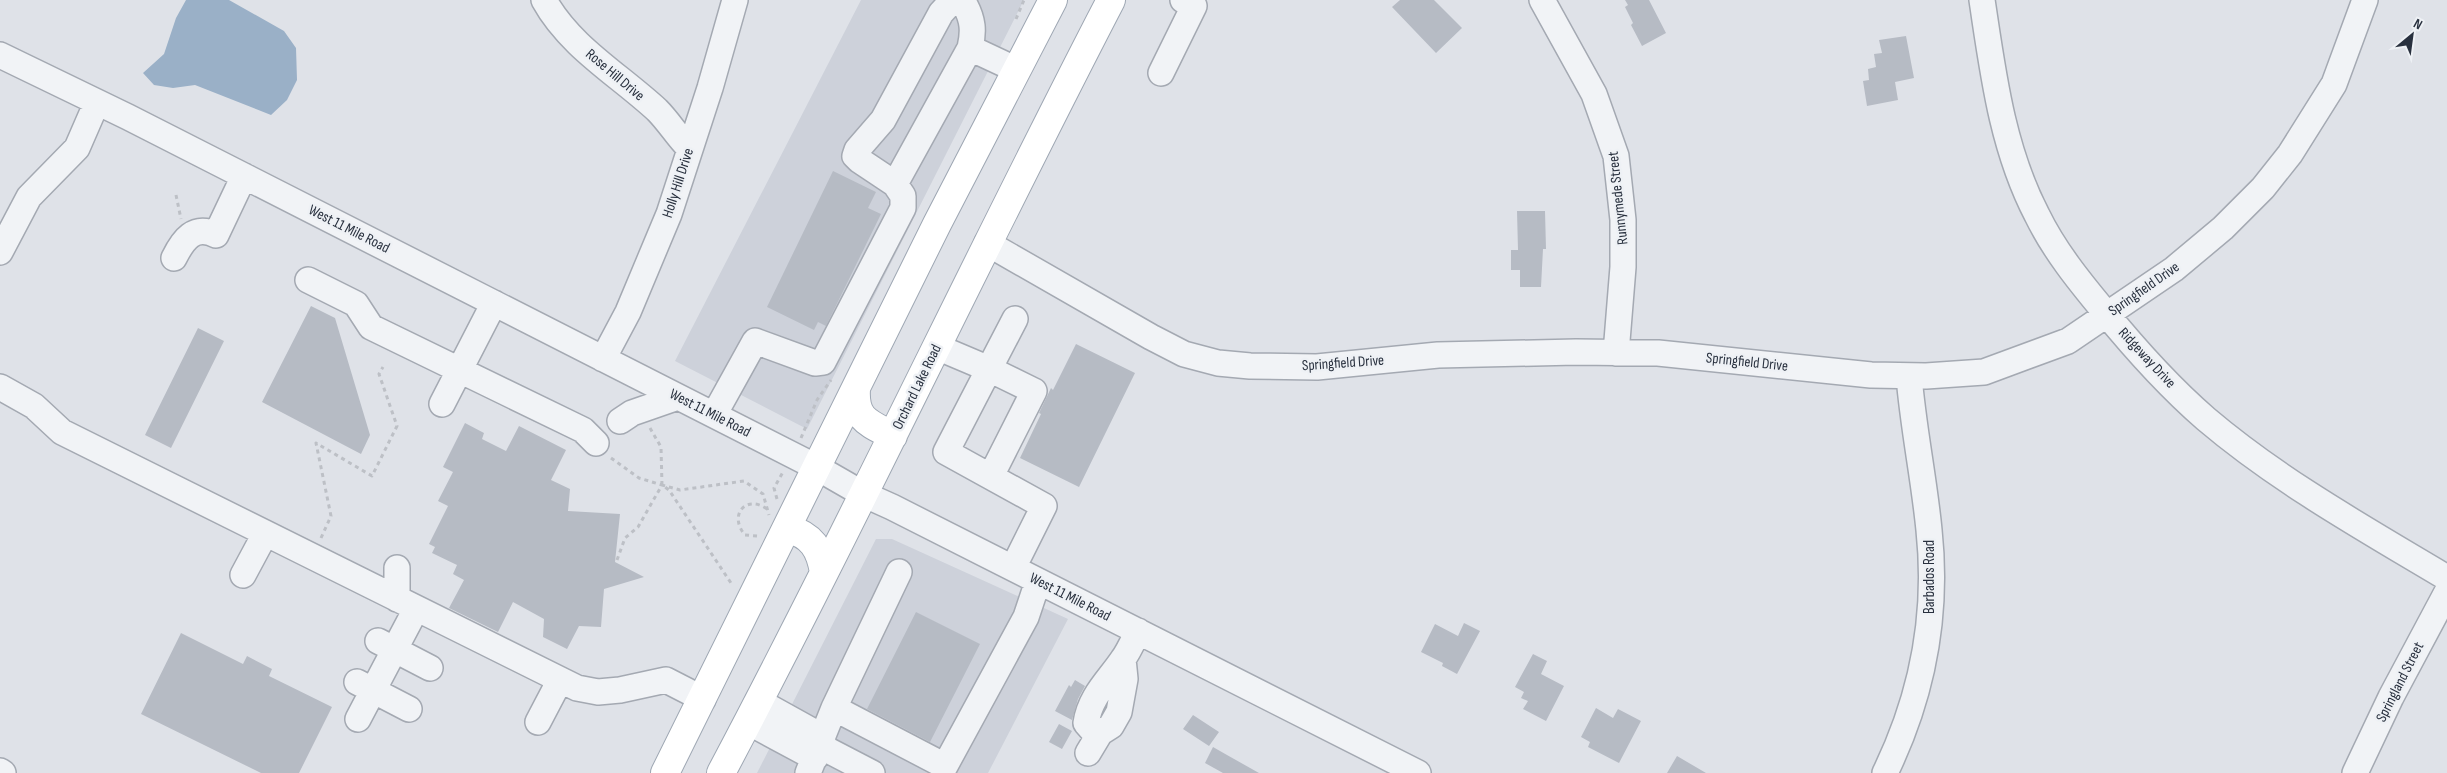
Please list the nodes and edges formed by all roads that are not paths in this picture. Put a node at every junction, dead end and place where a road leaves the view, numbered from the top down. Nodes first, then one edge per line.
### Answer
1 (544, 0) edge
2 (735, 0) edge
3 (1054, 0) edge
4 (1542, 0) edge
5 (1982, 0) edge
6 (2365, 0) edge
7 (1191, 2) edge
8 (1104, 4) edge
9 (970, 48) junction
10 (0, 55) edge
11 (1017, 70) junction
12 (1161, 73) dead end
13 (97, 102) junction
14 (689, 148) junction
15 (244, 176) junction
16 (895, 184) junction
17 (987, 242) junction
18 (0, 252) edge
19 (174, 258) dead end
20 (308, 280) dead end
21 (494, 303) junction
22 (2107, 315) junction
23 (1015, 319) dead end
24 (937, 347) junction
25 (1616, 353) junction
26 (603, 359) junction
27 (990, 369) junction
28 (460, 370) junction
29 (1909, 376) junction
30 (0, 387) edge
31 (856, 389) junction
32 (678, 397) junction
33 (442, 404) dead end
34 (714, 415) junction
35 (626, 417) road end
36 (893, 436) junction
37 (596, 443) road end
38 (816, 467) junction
39 (991, 476) junction
40 (863, 494) junction
41 (775, 528) junction
42 (265, 534) junction
43 (397, 568) dead end
44 (1013, 568) junction
45 (824, 572) junction
46 (899, 572) dead end
47 (243, 574) dead end
48 (2447, 578) edge
49 (1038, 581) junction
50 (2447, 592) edge
51 (407, 604) junction
52 (1138, 632) junction
53 (386, 646) junction
54 (430, 668) dead end
55 (560, 680) junction
56 (365, 686) junction
57 (703, 699) junction
58 (834, 708) junction
59 (409, 709) dead end
60 (753, 712) junction
61 (358, 719) dead end
62 (538, 722) dead end
63 (1094, 743) dead end
64 (816, 753) edge
65 (943, 770) edge
66 (666, 773) edge
67 (721, 773) edge
68 (872, 773) edge
69 (1418, 773) edge
70 (1885, 773) edge
71 (2355, 773) edge

1 - 14 street, Rose Hill Drive
2 - 14 street, Holly Hill Drive
3 - 11 main road
4 - 25 street, Runnymede Street
5 - 22 street, Ridgeway Drive
6 - 22 street, Springfield Drive
7 - 12 street
8 - 17 main road, Orchard Lake Road
9 - 11 street
9 - 16 street
9 - 16 street
10 - 13 street, West 11 Mile Road
11 - 31 main road
13 - 15 street, West 11 Mile Road
13 - 18 street
14 - 26 street, Holly Hill Drive
15 - 19 street
15 - 21 street, West 11 Mile Road
16 - 34 street
17 - 24 main road, Orchard Lake Road
17 - 25 street, Springfield Drive
20 - 28 street
21 - 26 street, West 11 Mile Road
21 - 28 street
22 - 29 street, Springfield Drive
22 - 48 street, Ridgeway Drive
23 - 27 street
24 - 27 street
24 - 36 main road, Orchard Lake Road
25 - 29 street, Springfield Drive
26 - 32 street, West 11 Mile Road
27 - 39 street
27 - 39 street
28 - 33 street
28 - 37 street
29 - 70 street, Barbados Road
30 - 42 street
31 - 36 main road
31 - 38 main road
32 - 34 street, West 11 Mile Road
32 - 35 street
34 - 38 street, West 11 Mile Road
36 - 40 main road, Orchard Lake Road
38 - 40 street, West 11 Mile Road
38 - 41 main road
39 - 44 street
40 - 44 street, West 11 Mile Road
40 - 45 main road, Orchard Lake Road
41 - 45 main road
41 - 57 main road
42 - 47 street
42 - 51 street
43 - 51 street
44 - 49 street, West 11 Mile Road
45 - 60 main road, Orchard Lake Road
46 - 58 street
49 - 52 street, West 11 Mile Road
49 - 65 street
50 - 71 street, Springland Street
51 - 53 street
51 - 55 street
52 - 63 street
52 - 69 street, West 11 Mile Road
53 - 54 street
53 - 56 street
55 - 57 street
55 - 62 street
56 - 59 street
56 - 61 street
57 - 66 main road
58 - 64 street
58 - 65 street
60 - 64 street
60 - 67 main road, Orchard Lake Road
64 - 68 street

